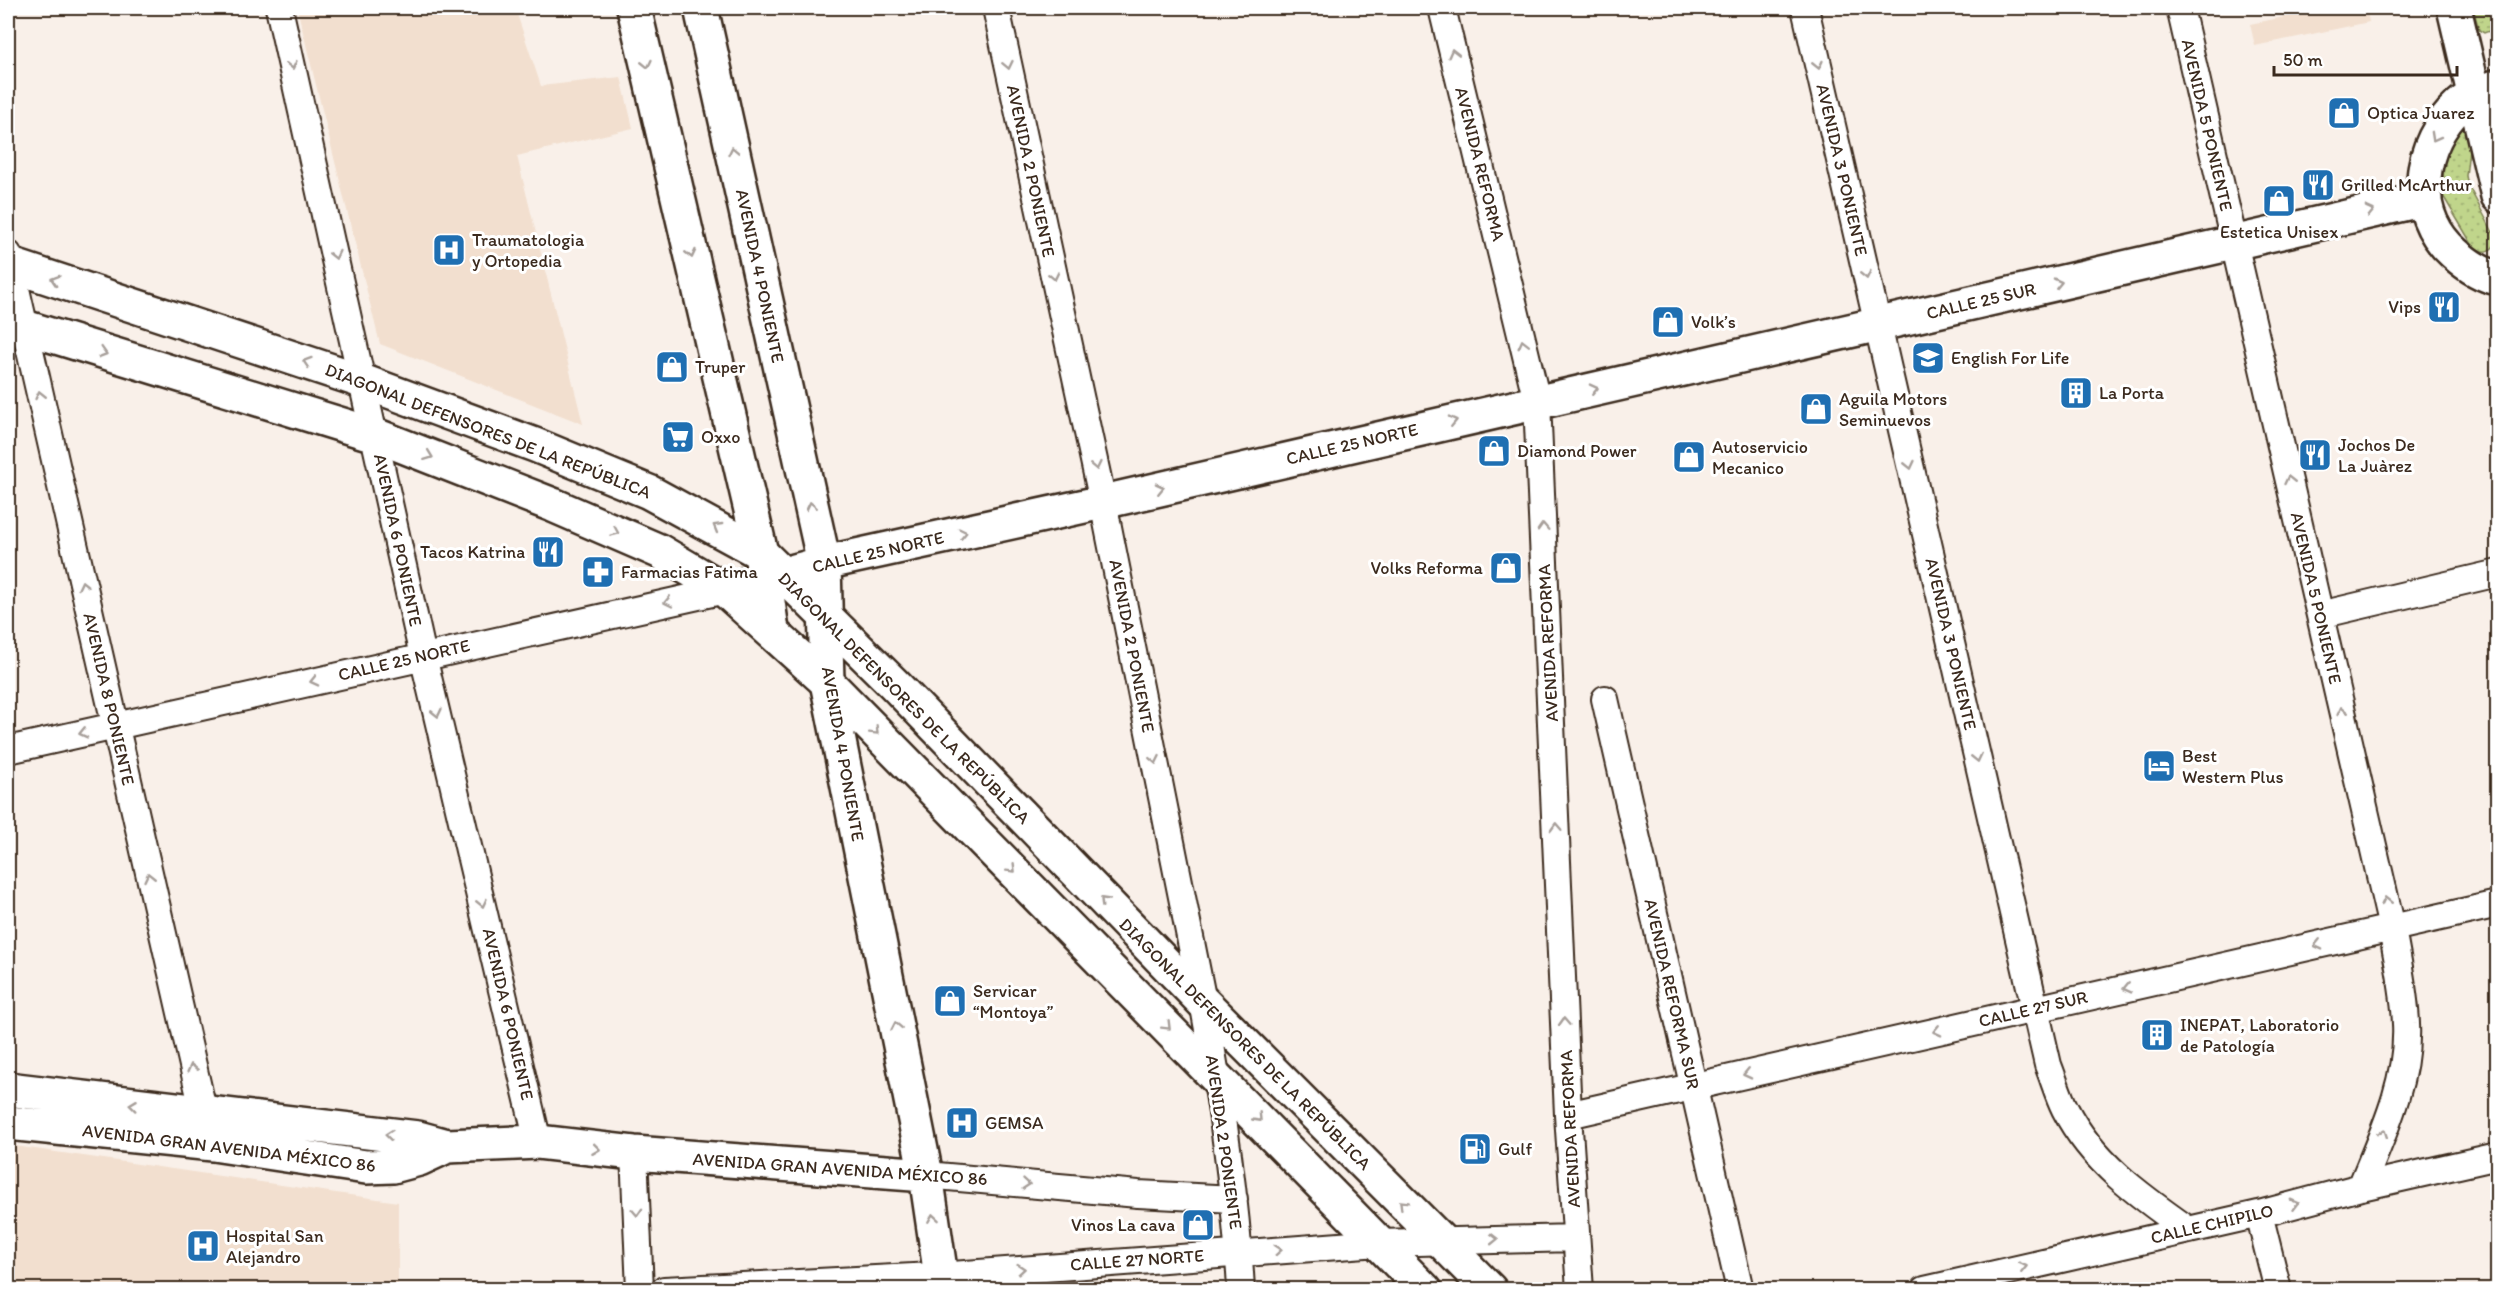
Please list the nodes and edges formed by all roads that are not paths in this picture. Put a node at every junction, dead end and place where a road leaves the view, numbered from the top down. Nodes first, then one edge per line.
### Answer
1 (279, 8) edge
2 (634, 8) edge
3 (701, 8) edge
4 (996, 8) edge
5 (1442, 8) edge
6 (1805, 8) edge
7 (2180, 8) edge
8 (2454, 8) edge
9 (2486, 91) edge
10 (2498, 196) edge
11 (2424, 199) junction
12 (2234, 243) junction
13 (8, 261) edge
14 (2498, 278) edge
15 (1878, 325) junction
16 (16, 326) edge
17 (363, 381) junction
18 (1537, 401) junction
19 (375, 435) junction
20 (1103, 502) junction
21 (824, 563) junction
22 (769, 568) junction
23 (2498, 573) edge
24 (725, 590) junction
25 (2320, 615) junction
26 (826, 617) junction
27 (772, 630) junction
28 (423, 656) junction
29 (827, 682) junction
30 (1605, 699) dead end
31 (115, 726) junction
32 (8, 750) edge
33 (2498, 904) edge
34 (2392, 928) junction
35 (1203, 1002) junction
36 (2035, 1009) junction
37 (1217, 1076) junction
38 (1693, 1087) junction
39 (8, 1089) edge
40 (202, 1113) junction
41 (1568, 1115) junction
42 (8, 1123) edge
43 (538, 1142) junction
44 (213, 1144) junction
45 (447, 1146) junction
46 (634, 1153) junction
47 (2498, 1155) edge
48 (926, 1175) junction
49 (2361, 1187) junction
50 (1234, 1199) junction
51 (2259, 1214) junction
52 (2187, 1229) junction
53 (1575, 1238) junction
54 (1438, 1240) junction
55 (1379, 1243) junction
56 (1239, 1253) junction
57 (942, 1282) edge
58 (640, 1290) edge
59 (664, 1290) edge
60 (1241, 1290) edge
61 (1425, 1290) edge
62 (1490, 1290) edge
63 (1581, 1290) edge
64 (1740, 1290) edge
65 (1925, 1290) edge
66 (2278, 1290) edge

1 -> 17 street, AVENIDA 6 PONIENTE
2 -> 22 main road
21 -> 3 main road, AVENIDA 4 PONIENTE
4 -> 20 street, AVENIDA 2 PONIENTE
18 -> 5 street, AVENIDA REFORMA
6 -> 15 street, AVENIDA 3 PONIENTE
7 - 12 street, AVENIDA 5 PONIENTE
8 - 9 main road
9 - 10 main road
9 -> 11 main road
12 -> 11 main road, CALLE 25 SUR
11 - 14 main road
15 -> 12 main road, CALLE 25 SUR
25 -> 12 street, AVENIDA 5 PONIENTE
13 - 16 street, AVENIDA 8 PONIENTE
17 -> 13 main road, DIAGONAL DEFENSORES DE LA REPÚBLICA
18 -> 15 main road, CALLE 25 SUR
15 -> 36 street, AVENIDA 3 PONIENTE
16 -> 19 main road
31 -> 16 street, AVENIDA 8 PONIENTE
17 - 19 street, AVENIDA 6 PONIENTE
22 -> 17 main road, DIAGONAL DEFENSORES DE LA REPÚBLICA
20 -> 18 main road, CALLE 25 NORTE
41 -> 18 street, AVENIDA REFORMA
19 -> 24 main road
19 - 28 street, AVENIDA 6 PONIENTE
21 -> 20 main road, CALLE 25 NORTE
20 -> 35 street, AVENIDA 2 PONIENTE
21 - 22 main road, CALLE 25 NORTE
21 - 26 main road, AVENIDA 4 PONIENTE
22 - 24 main road, CALLE 25 NORTE
22 - 26 main road, DIAGONAL DEFENSORES DE LA REPÚBLICA
22 - 27 main road
23 - 25 street
24 - 27 main road
24 -> 28 street, CALLE 25 NORTE
34 -> 25 street, AVENIDA 5 PONIENTE
26 - 29 main road, AVENIDA 4 PONIENTE
35 -> 26 main road, DIAGONAL DEFENSORES DE LA REPÚBLICA
27 - 29 main road
28 -> 31 street, CALLE 25 NORTE
28 -> 43 street, AVENIDA 6 PONIENTE
29 -> 37 main road
48 -> 29 main road, AVENIDA 4 PONIENTE
30 - 38 street, AVENIDA REFORMA SUR
31 -> 32 street, CALLE 25 NORTE
40 -> 31 street, AVENIDA 8 PONIENTE
33 - 34 street, CALLE 27 SUR
34 -> 36 street, CALLE 27 SUR
49 -> 34 street, AVENIDA 5 PONIENTE
35 - 37 street, AVENIDA 2 PONIENTE
54 -> 35 main road, DIAGONAL DEFENSORES DE LA REPÚBLICA
36 -> 38 street, CALLE 27 SUR
36 - 52 street, AVENIDA 3 PONIENTE
37 - 50 street, AVENIDA 2 PONIENTE
37 -> 55 main road
38 - 41 street, CALLE 27 SUR
38 - 64 street, AVENIDA REFORMA SUR
40 -> 39 main road, AVENIDA GRAN AVENIDA MÉXICO 86
40 - 44 street, AVENIDA 8 PONIENTE
45 -> 40 main road, AVENIDA GRAN AVENIDA MÉXICO 86
41 - 53 street, AVENIDA REFORMA
42 - 44 main road, AVENIDA GRAN AVENIDA MÉXICO 86
43 - 45 main road, AVENIDA GRAN AVENIDA MÉXICO 86
43 -> 46 main road, AVENIDA GRAN AVENIDA MÉXICO 86
44 - 45 main road, AVENIDA GRAN AVENIDA MÉXICO 86
46 - 48 main road, AVENIDA GRAN AVENIDA MÉXICO 86
46 -> 58 street
47 - 49 street, CALLE CHIPILO
48 -> 50 street, AVENIDA GRAN AVENIDA MÉXICO 86
57 -> 48 main road, AVENIDA 4 PONIENTE
51 -> 49 street, CALLE CHIPILO
50 - 56 street, AVENIDA 2 PONIENTE
51 - 52 street, CALLE CHIPILO
51 - 66 street
65 -> 52 street, CALLE CHIPILO
54 -> 53 street, CALLE 27 NORTE
53 - 63 street, AVENIDA REFORMA
54 - 55 street, CALLE 27 NORTE
54 - 62 main road, DIAGONAL DEFENSORES DE LA REPÚBLICA
56 -> 55 street, CALLE 27 NORTE
55 - 61 main road
57 -> 56 street, CALLE 27 NORTE
56 - 60 street, AVENIDA 2 PONIENTE
57 - 59 street, CALLE 27 NORTE

